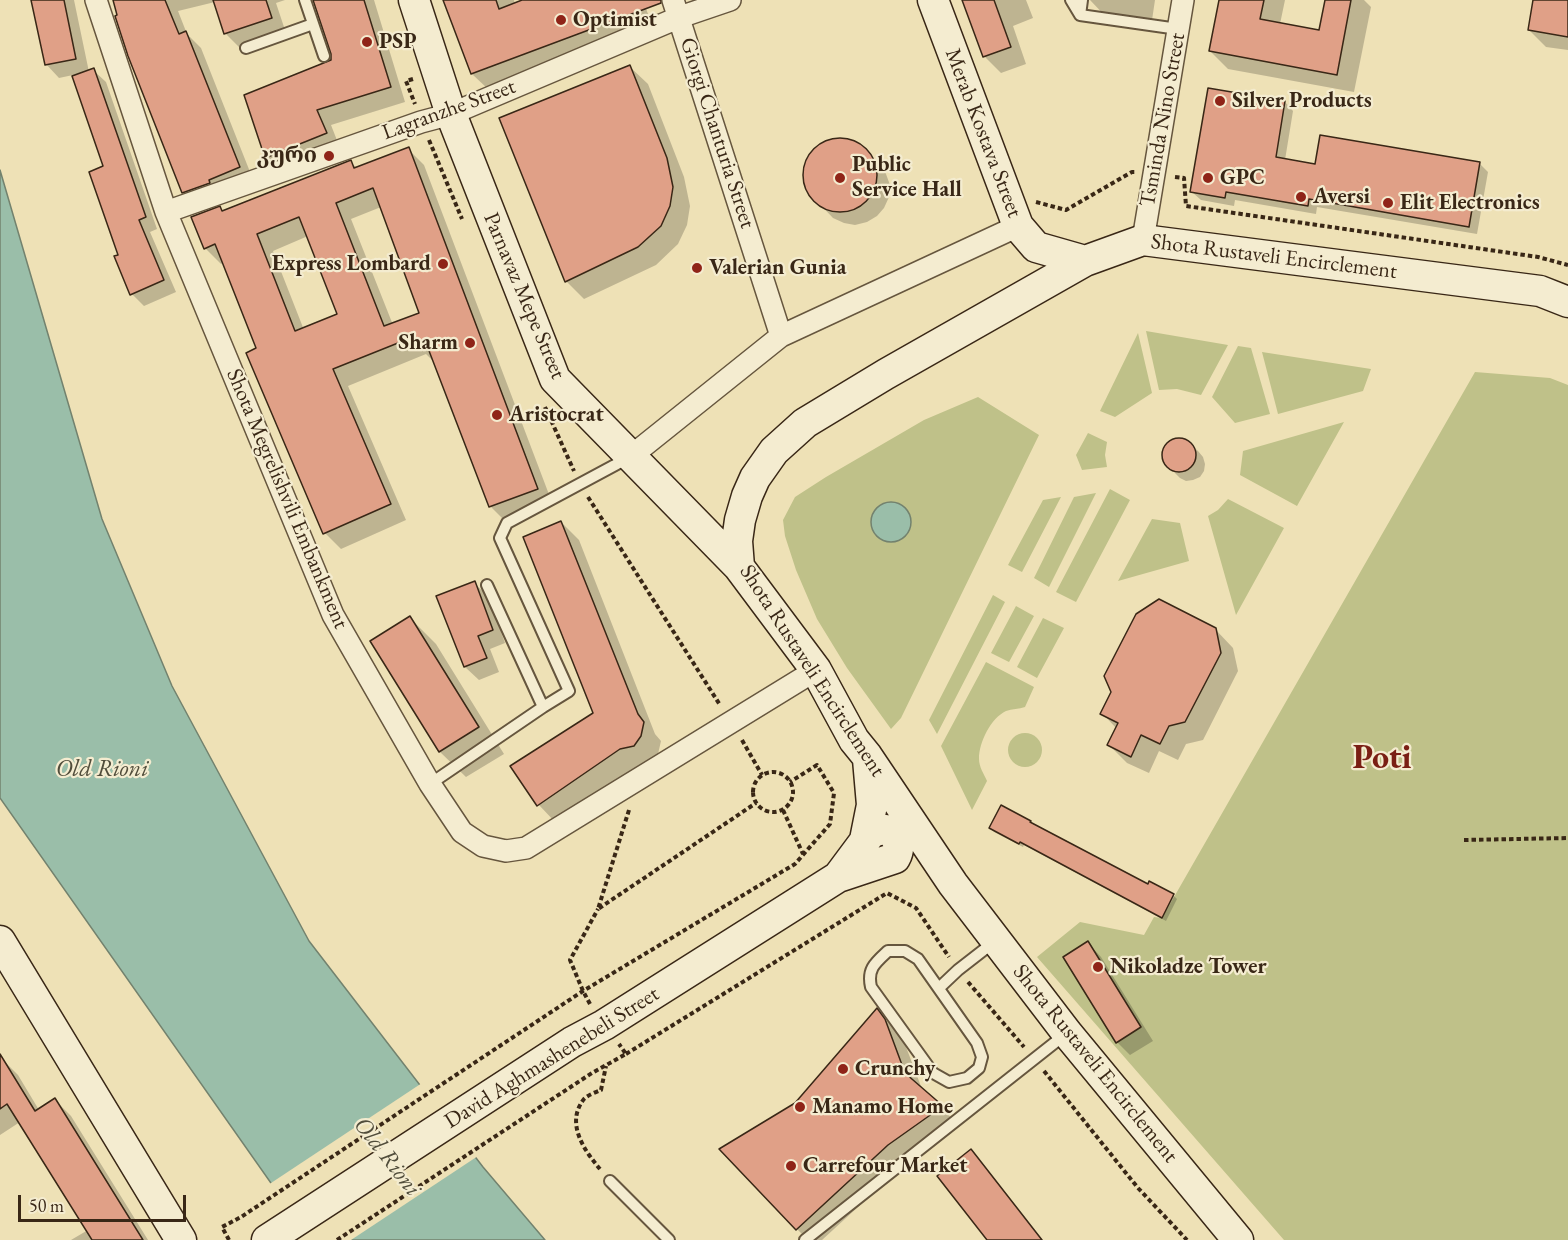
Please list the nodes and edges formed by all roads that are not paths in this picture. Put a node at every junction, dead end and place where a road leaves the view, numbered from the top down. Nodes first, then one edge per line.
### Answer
1 (96, 0) edge
2 (305, 0) edge
3 (414, 0) edge
4 (730, 0) edge
5 (933, 0) edge
6 (1071, 0) edge
7 (1083, 0) edge
8 (1183, 0) edge
9 (676, 9) edge
10 (1080, 15) junction
11 (313, 24) junction
12 (1178, 29) junction
13 (246, 48) dead end
14 (324, 56) dead end
15 (451, 114) junction
16 (166, 212) junction
17 (1018, 226) junction
18 (1143, 240) junction
19 (1085, 261) junction
20 (1568, 302) edge
21 (781, 336) junction
22 (630, 457) junction
23 (739, 567) junction
24 (487, 585) dead end
25 (816, 670) junction
26 (543, 707) junction
27 (867, 756) junction
28 (430, 784) junction
29 (866, 840) junction
30 (884, 862) junction
31 (838, 877) junction
32 (953, 884) junction
33 (997, 940) junction
34 (0, 941) edge
35 (939, 988) junction
36 (1067, 1033) junction
37 (610, 1181) road end
38 (181, 1240) edge
39 (267, 1240) edge
40 (669, 1240) edge
41 (805, 1240) edge
42 (1238, 1240) edge

1 - 16 street, Shota Megrelishvili Embankment
2 - 11 lane
3 - 15 main road, Parnavaz Mepe Street
4 - 9 street, Lagranzhe Street
5 - 17 main road, Merab Kostava Street
6 - 10 lane
7 - 10 lane
8 - 12 street, Tsminda Nino Street
9 - 15 street, Lagranzhe Street
9 - 21 street, Giorgi Chanturia Street
10 - 12 lane
11 - 13 lane
11 - 14 lane
12 - 18 street, Tsminda Nino Street
15 - 16 street, Lagranzhe Street
15 - 22 main road, Parnavaz Mepe Street
16 - 28 street, Shota Megrelishvili Embankment
17 - 19 main road, Merab Kostava Street
17 - 21 street
18 - 19 main road, Shota Rustaveli Encirclement
18 - 20 main road, Shota Rustaveli Encirclement
19 - 23 main road, Shota Rustaveli Encirclement
21 - 22 street
22 - 23 main road, Parnavaz Mepe Street
22 - 26 lane
23 - 25 main road, Shota Rustaveli Encirclement
24 - 26 lane
25 - 27 main road, Shota Rustaveli Encirclement
25 - 28 street, Shota Megrelishvili Embankment
26 - 28 lane
27 - 29 main road, David Aghmashenebeli Street
27 - 32 main road, Shota Rustaveli Encirclement
29 - 30 main road
29 - 31 main road, David Aghmashenebeli Street
30 - 31 main road, David Aghmashenebeli Street
30 - 32 main road, David Aghmashenebeli Street
31 - 39 main road, David Aghmashenebeli Street
32 - 33 main road, Shota Rustaveli Encirclement
33 - 35 lane
33 - 36 main road, Shota Rustaveli Encirclement
34 - 38 main road
35 - 35 lane
36 - 41 lane
36 - 42 main road, Shota Rustaveli Encirclement
37 - 40 lane

